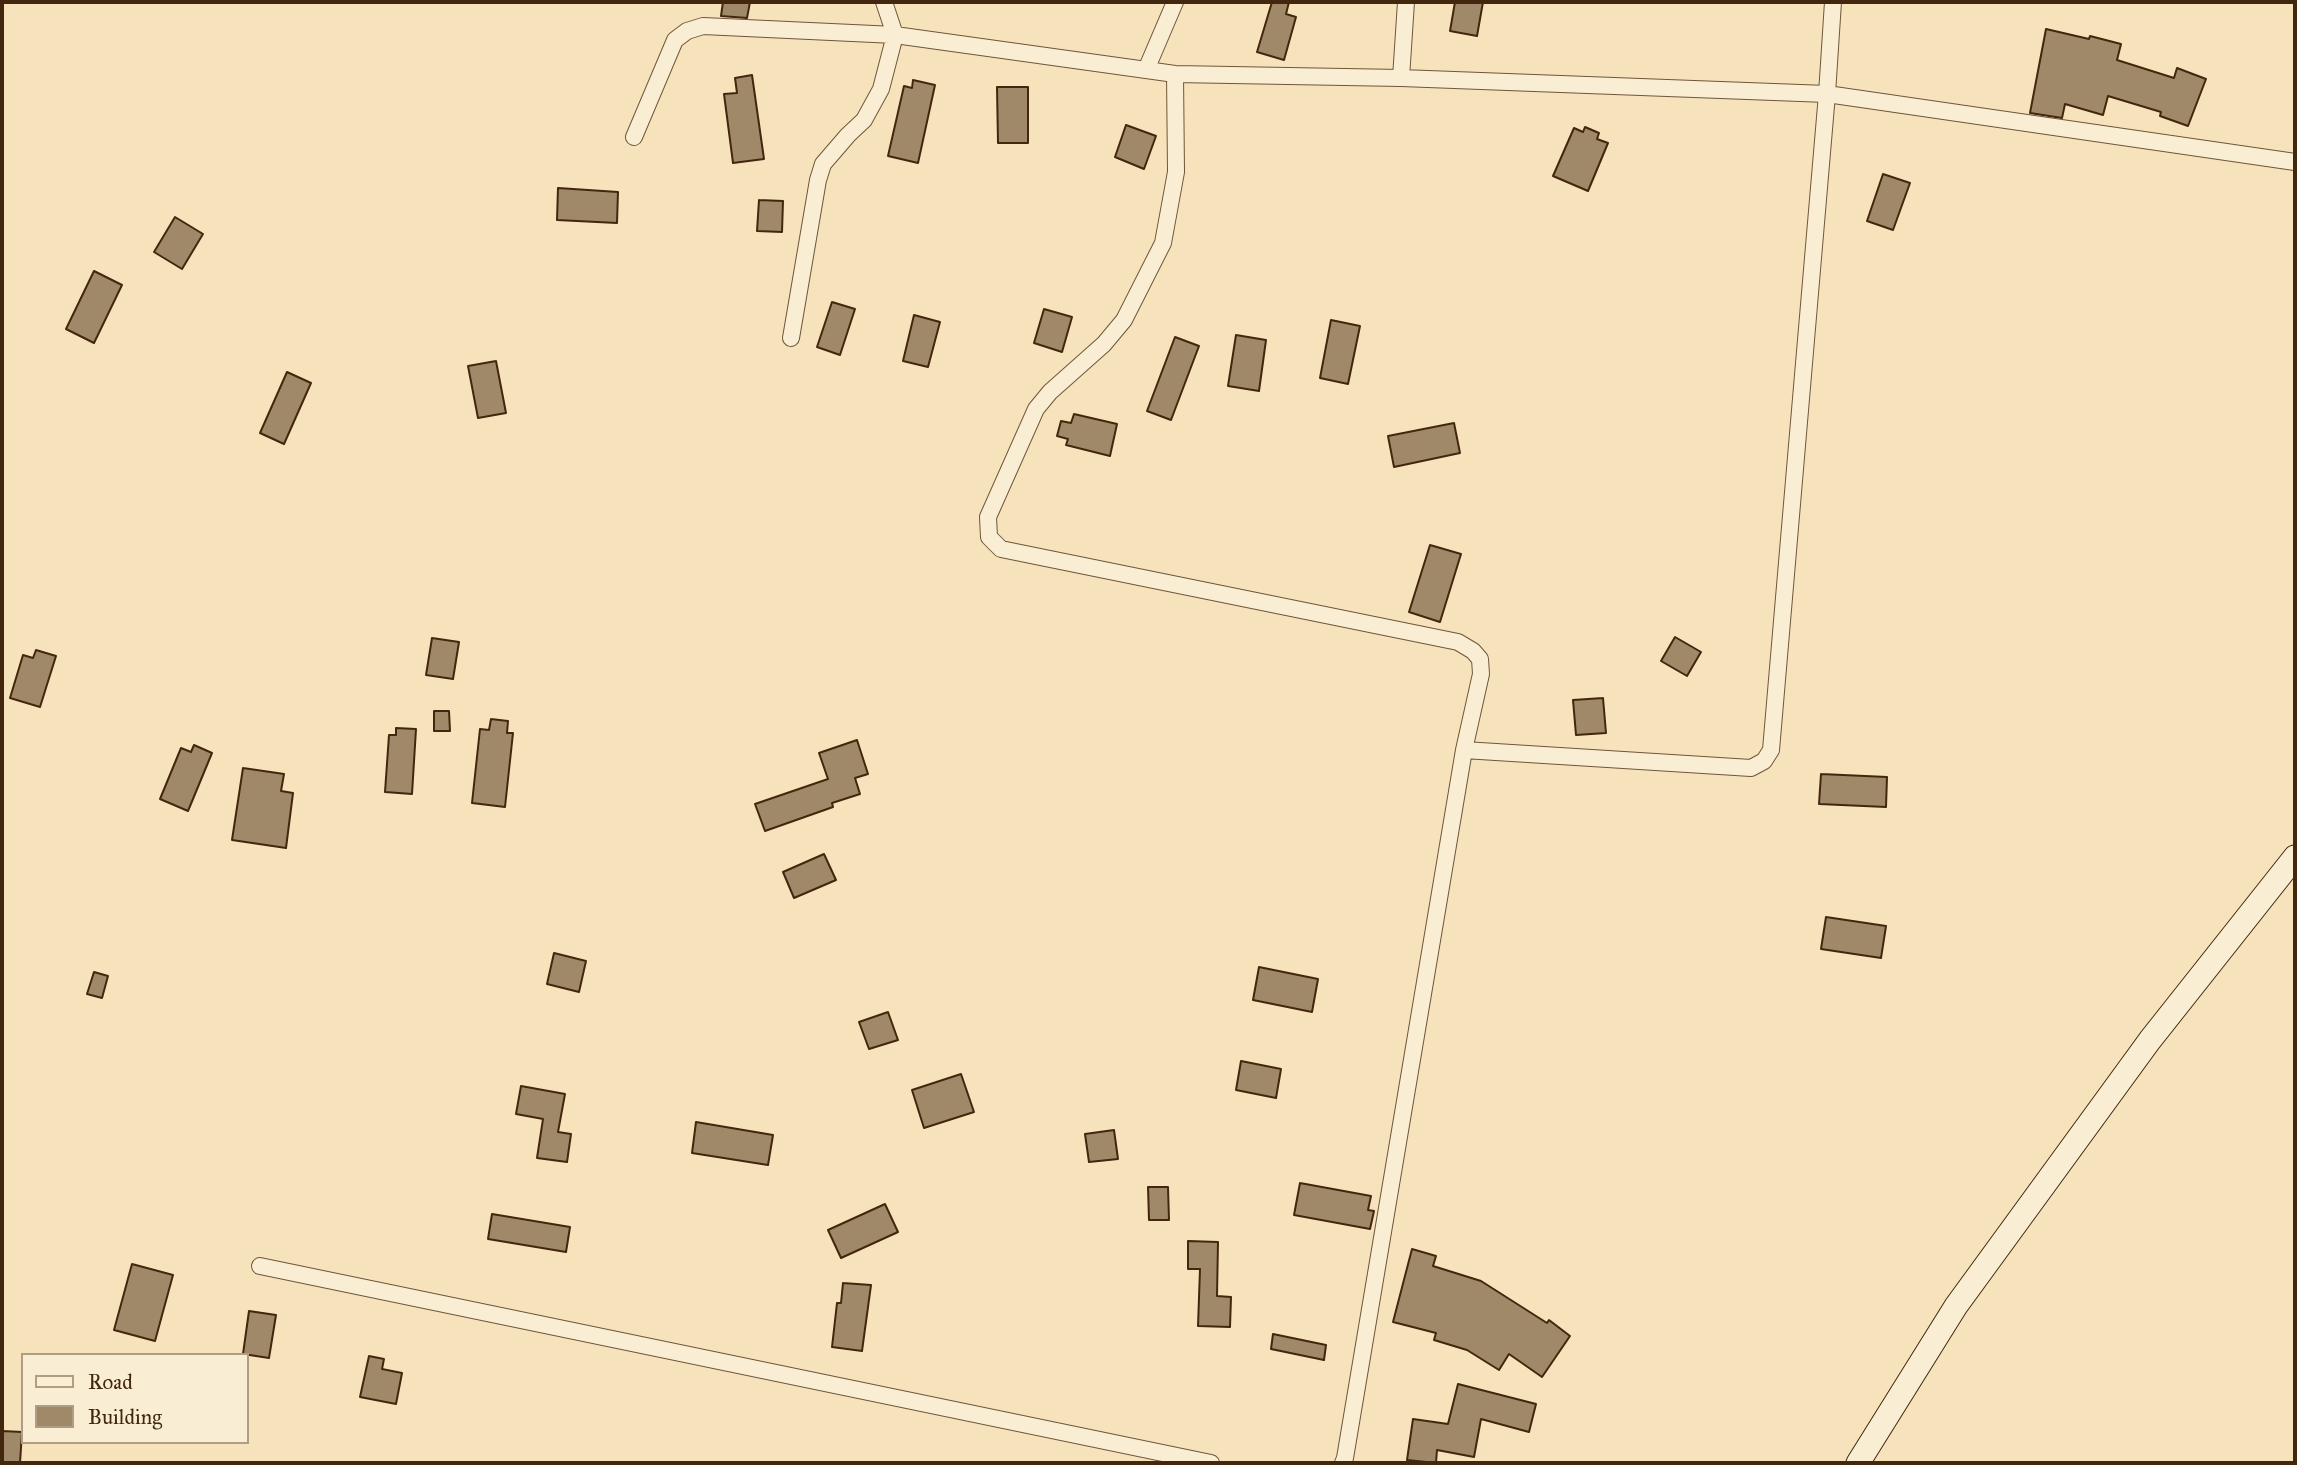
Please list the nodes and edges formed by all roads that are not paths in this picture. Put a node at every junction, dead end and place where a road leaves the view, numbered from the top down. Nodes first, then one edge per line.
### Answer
1 (884, 2) edge
2 (1175, 2) edge
3 (1406, 2) edge
4 (1833, 2) edge
5 (895, 35) junction
6 (1146, 70) junction
7 (1175, 74) junction
8 (1401, 78) junction
9 (1827, 94) junction
10 (634, 137) dead end
11 (2295, 162) edge
12 (791, 338) dead end
13 (1464, 750) junction
14 (2295, 857) edge
15 (260, 1266) dead end
16 (1211, 1463) edge
17 (1343, 1463) edge
18 (1858, 1463) edge

1 - 5 street
2 - 6 street
3 - 8 street
4 - 9 street
5 - 6 street
5 - 10 street
5 - 12 street
6 - 7 street
7 - 8 street
7 - 13 street
8 - 9 street
9 - 11 street
9 - 13 street
13 - 17 street
14 - 18 main road
15 - 16 street

